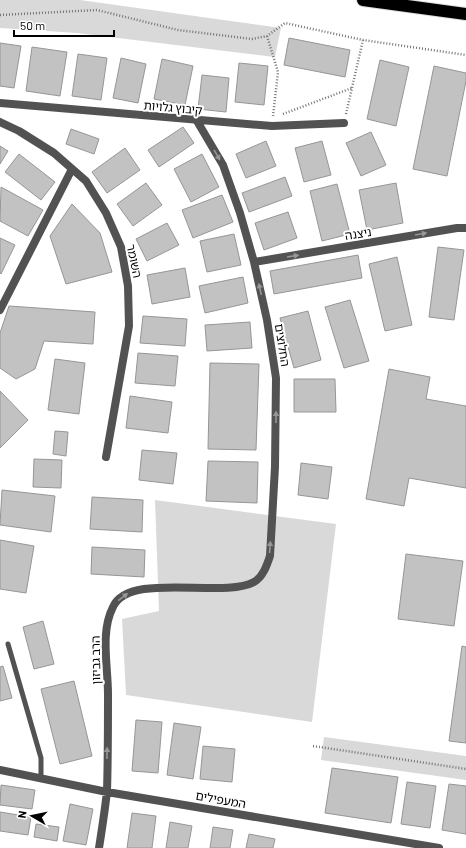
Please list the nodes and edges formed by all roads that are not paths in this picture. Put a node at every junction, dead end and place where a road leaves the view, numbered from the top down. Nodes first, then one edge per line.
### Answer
1 (363, 0) edge
2 (436, 11) junction
3 (466, 14) edge
4 (466, 18) edge
5 (0, 103) edge
6 (197, 121) junction
7 (0, 122) edge
8 (344, 123) road end
9 (72, 169) junction
10 (466, 228) edge
11 (254, 262) junction
12 (0, 310) edge
13 (106, 457) dead end
14 (255, 582) joint
15 (8, 644) dead end
16 (0, 770) edge
17 (41, 779) junction
18 (107, 792) junction
19 (408, 845) edge
20 (99, 848) edge
21 (439, 848) edge

1 - 2 highway
2 - 3 highway
2 - 4 highway
5 - 6 street, קיבוץ גלויות
6 - 8 street, קיבוץ גלויות
6 -> 11 street, החלוצים
7 - 9 street, השומר
9 - 12 street
9 - 13 street, השומר
11 -> 10 street, ניצנה
14 -> 11 street, החלוצים
18 -> 14 street, הרב גביזון
15 - 17 lane
16 - 17 street, המעפילים
17 - 18 street, המעפילים
18 - 19 street, המעפילים
18 - 20 street, הרב גביזון
19 - 21 street, המעפילים

